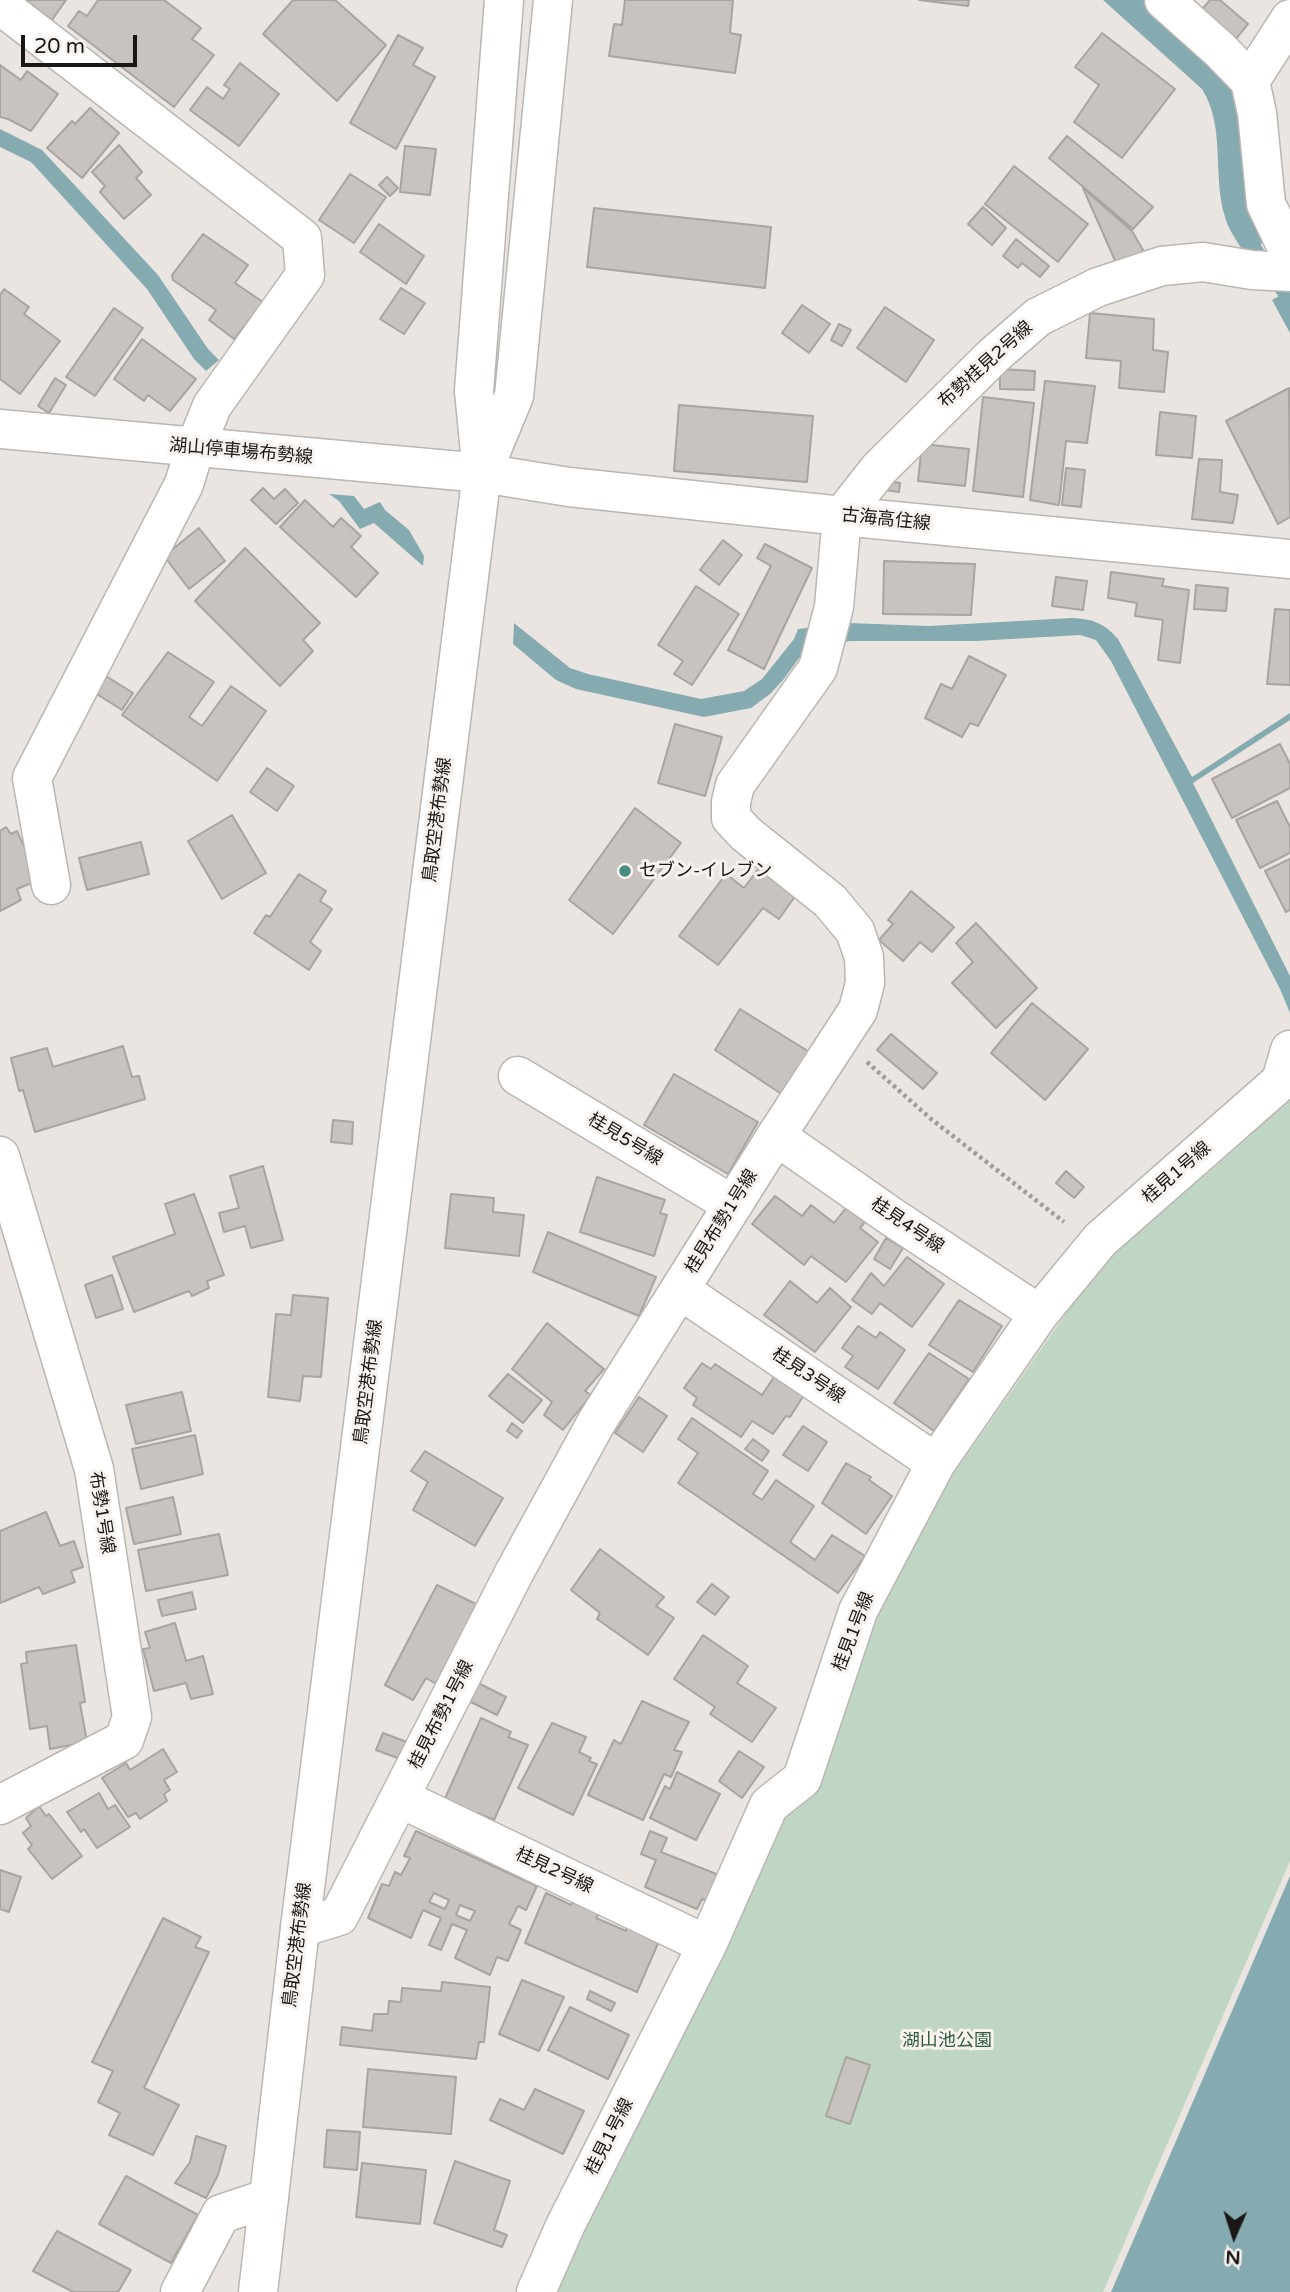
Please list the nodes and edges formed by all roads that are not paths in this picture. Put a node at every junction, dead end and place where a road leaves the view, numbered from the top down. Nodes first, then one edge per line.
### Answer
1 (505, 0) edge
2 (553, 0) edge
3 (1164, 0) edge
4 (0, 5) edge
5 (1290, 19) edge
6 (1250, 81) junction
7 (1290, 254) edge
8 (1290, 272) edge
9 (0, 429) edge
10 (195, 448) junction
11 (482, 473) junction
12 (842, 516) junction
13 (1290, 559) edge
14 (51, 885) dead end
15 (1290, 1050) edge
16 (518, 1076) dead end
17 (776, 1136) junction
18 (0, 1156) edge
19 (733, 1205) junction
20 (680, 1290) junction
21 (1039, 1314) junction
22 (936, 1463) junction
23 (400, 1798) junction
24 (0, 1805) edge
25 (300, 1928) junction
26 (707, 1945) junction
27 (269, 2198) junction
28 (180, 2292) edge
29 (258, 2292) edge
30 (536, 2292) edge

1 - 11 street
2 - 11 street
3 - 6 street
4 - 10 street
5 - 6 street
6 - 7 street
8 - 12 street, 布勢桂見2号線
9 - 10 street, 湖山停車場布勢線
10 - 11 street, 湖山停車場布勢線
10 - 14 street
11 - 12 street, 古海高住線
11 - 25 street, 鳥取空港布勢線
12 - 13 street, 古海高住線
12 - 17 street, 桂見布勢1号線
15 - 21 street, 桂見1号線
16 - 19 street, 桂見5号線
17 - 19 street, 桂見布勢1号線
17 - 21 street, 桂見4号線
18 - 24 street, 布勢1号線
19 - 20 street, 桂見布勢1号線
20 - 22 street, 桂見3号線
20 - 23 street, 桂見布勢1号線
21 - 22 street, 桂見1号線
22 - 26 street, 桂見1号線
23 - 25 street, 桂見布勢1号線
23 - 26 street, 桂見2号線
25 - 27 street, 鳥取空港布勢線
26 - 30 street, 桂見1号線
27 - 28 street
27 - 29 street, 鳥取空港布勢線

